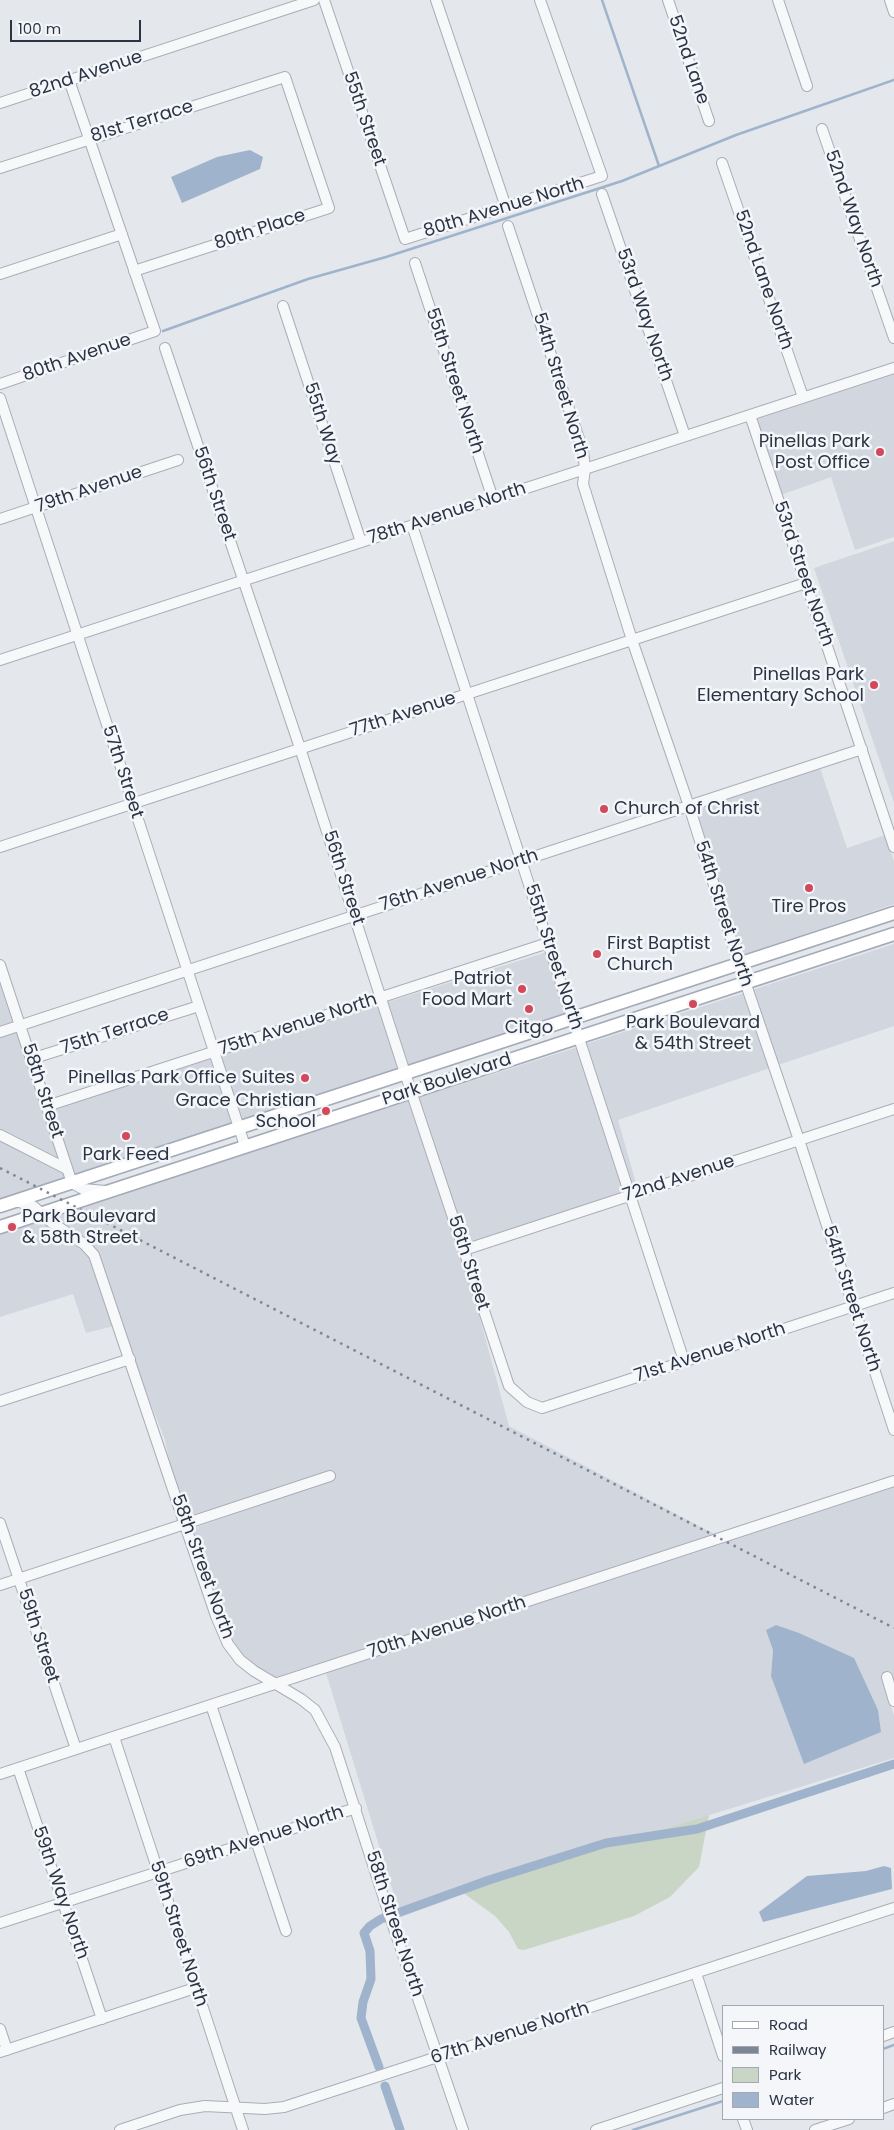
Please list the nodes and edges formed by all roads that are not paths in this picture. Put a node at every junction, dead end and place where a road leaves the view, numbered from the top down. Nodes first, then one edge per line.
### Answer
1 (314, 0) edge
2 (324, 0) edge
3 (436, 0) edge
4 (540, 0) edge
5 (668, 0) edge
6 (778, 0) edge
7 (890, 0) edge
8 (894, 12) edge
9 (69, 80) junction
10 (807, 86) dead end
11 (0, 103) edge
12 (709, 121) dead end
13 (822, 128) dead end
14 (89, 138) junction
15 (310, 150) joint
16 (722, 163) dead end
17 (0, 168) edge
18 (602, 194) dead end
19 (506, 207) junction
20 (508, 226) dead end
21 (122, 234) junction
22 (405, 238) joint
23 (414, 263) dead end
24 (134, 271) junction
25 (0, 274) edge
26 (283, 306) dead end
27 (894, 338) edge
28 (165, 348) dead end
29 (894, 368) edge
30 (0, 384) edge
31 (803, 397) junction
32 (0, 398) edge
33 (750, 415) junction
34 (685, 436) junction
35 (178, 460) dead end
36 (585, 469) junction
37 (493, 499) junction
38 (36, 508) junction
39 (0, 519) edge
40 (412, 525) junction
41 (361, 542) junction
42 (244, 580) junction
43 (806, 583) junction
44 (77, 635) junction
45 (632, 640) junction
46 (0, 660) edge
47 (467, 694) junction
48 (300, 748) junction
49 (862, 749) junction
50 (132, 803) junction
51 (689, 806) junction
52 (0, 847) edge
53 (894, 847) edge
54 (521, 861) junction
55 (894, 913) edge
56 (355, 915) junction
57 (894, 934) edge
58 (548, 943) junction
59 (0, 964) edge
60 (739, 964) junction
61 (187, 970) junction
62 (745, 982) junction
63 (382, 998) junction
64 (199, 1006) junction
65 (573, 1018) junction
66 (20, 1025) junction
67 (0, 1032) edge
68 (579, 1036) junction
69 (214, 1052) junction
70 (31, 1059) junction
71 (405, 1073) junction
72 (411, 1092) junction
73 (47, 1106) junction
74 (894, 1108) edge
75 (238, 1128) junction
76 (0, 1135) edge
77 (799, 1140) junction
78 (245, 1146) junction
79 (67, 1169) junction
80 (72, 1183) junction
81 (107, 1191) junction
82 (630, 1195) junction
83 (15, 1201) junction
84 (0, 1206) edge
85 (43, 1213) junction
86 (0, 1227) edge
87 (464, 1250) junction
88 (894, 1293) edge
89 (853, 1307) junction
90 (130, 1359) junction
91 (684, 1361) junction
92 (0, 1401) edge
93 (526, 1402) joint
94 (894, 1430) edge
95 (330, 1476) dead end
96 (894, 1481) edge
97 (0, 1523) edge
98 (185, 1525) junction
99 (19, 1579) junction
100 (0, 1585) edge
101 (887, 1677) dead end
102 (276, 1684) junction
103 (894, 1701) edge
104 (210, 1705) junction
105 (114, 1737) junction
106 (76, 1749) junction
107 (18, 1768) junction
108 (0, 1774) edge
109 (356, 1808) junction
110 (256, 1840) junction
111 (158, 1873) junction
112 (63, 1902) junction
113 (894, 1908) edge
114 (0, 1923) edge
115 (286, 1931) dead end
116 (696, 1973) junction
117 (195, 1988) junction
118 (102, 2019) junction
119 (0, 2029) edge
120 (4, 2051) edge
121 (722, 2053) edge
122 (439, 2058) junction
123 (722, 2088) edge
124 (234, 2106) junction
125 (846, 2120) edge
126 (120, 2130) edge
127 (242, 2130) edge
128 (463, 2130) edge
129 (596, 2130) edge
130 (815, 2130) edge

1 - 9 street, 82nd Avenue
2 - 22 street, 55th Street
3 - 19 street
4 - 19 street, 80th Avenue North
5 - 12 street, 52nd Lane
6 - 10 street
7 - 8 street
9 - 11 street, 82nd Avenue
9 - 14 street
13 - 27 street, 52nd Way North
14 - 15 street, 81st Terrace
14 - 17 street, 81st Terrace
14 - 21 street
15 - 24 street, 80th Place
16 - 31 street, 52nd Lane North
18 - 34 street, 53rd Way North
19 - 22 street, 80th Avenue North
20 - 36 street, 54th Street North
21 - 24 street
21 - 25 street
23 - 37 street, 55th Street North
24 - 30 street, 80th Avenue
26 - 41 street, 55th Way
28 - 42 street, 56th Street
29 - 31 street, 78th Avenue North
31 - 33 street, 78th Avenue North
32 - 38 street, 57th Street
33 - 34 street, 78th Avenue North
33 - 43 street, 53rd Street North
34 - 36 street, 78th Avenue North
35 - 38 street, 79th Avenue
36 - 37 street, 78th Avenue North
36 - 45 street, 54th Street North
37 - 40 street, 78th Avenue North
38 - 39 street, 79th Avenue
38 - 44 street, 57th Street
40 - 41 street, 78th Avenue North
40 - 47 street, 55th Street North
41 - 42 street, 78th Avenue North
42 - 44 street, 78th Avenue North
42 - 48 street, 56th Street
43 - 45 street, 77th Avenue
43 - 49 street, 53rd Street North
44 - 46 street, 78th Avenue North
44 - 50 street, 57th Street
45 - 47 street, 77th Avenue
45 - 51 street, 54th Street North
47 - 48 street, 77th Avenue
47 - 54 street, 55th Street North
48 - 50 street, 77th Avenue
48 - 56 street, 56th Street
49 - 51 street, 76th Avenue North
49 - 53 street, 53rd Street North
50 - 52 street, 77th Avenue
50 - 61 street, 57th Street
51 - 54 street, 76th Avenue North
51 - 60 street, 54th Street North
54 - 56 street, 76th Avenue North
54 - 58 street, 55th Street North
55 - 60 main road, Park Boulevard
56 - 61 street, 76th Avenue North
56 - 63 street, 56th Street
57 - 62 main road, Park Boulevard
58 - 63 street, 75th Avenue North
58 - 65 street, 55th Street North
59 - 66 street, 58th Street
60 - 62 street, 54th Street North
60 - 65 main road, Park Boulevard
61 - 64 street, 57th Street
61 - 66 street, 76th Avenue North
62 - 68 main road, Park Boulevard
62 - 77 street, 54th Street North
63 - 69 street, 75th Avenue North
63 - 71 street, 56th Street
64 - 69 street, 57th Street
64 - 70 street, 75th Terrace
65 - 68 street, 55th Street North
65 - 71 main road, Park Boulevard
66 - 67 street, 76th Avenue North
66 - 70 street, 58th Street
68 - 72 main road, Park Boulevard
68 - 82 street, 55th Street North
69 - 73 street, 75th Avenue North
69 - 75 street, 57th Street
70 - 73 street, 58th Street
71 - 72 street, 56th Street
71 - 75 main road, Park Boulevard
72 - 78 main road, Park Boulevard
72 - 87 street, 56th Street
73 - 79 street, 58th Street
74 - 77 street, 72nd Avenue
75 - 78 street, 57th Street
75 - 80 main road, Park Boulevard
76 - 79 street
77 - 82 street, 72nd Avenue
77 - 89 street, 54th Street North
78 - 81 main road, Park Boulevard
79 - 80 street, 58th Street
80 - 81 street
80 - 83 main road, Park Boulevard
81 - 85 main road, Park Boulevard
82 - 87 street, 72nd Avenue
82 - 91 street, 55th Street North
83 - 84 main road, Park Boulevard
83 - 85 street, 58th Street North
85 - 86 main road, Park Boulevard
85 - 90 street, 58th Street North
87 - 93 street, 56th Street
88 - 89 street, 71st Avenue North
89 - 91 street, 71st Avenue North
89 - 94 street, 54th Street North
90 - 92 street
90 - 98 street, 58th Street North
91 - 93 street, 71st Avenue North
95 - 98 street
96 - 102 street, 70th Avenue North
97 - 99 street, 59th Street
98 - 99 street
98 - 102 street, 58th Street North
99 - 100 street
99 - 106 street, 59th Street
101 - 103 street
102 - 104 street, 70th Avenue North
102 - 109 street, 58th Street North
104 - 105 street, 70th Avenue North
104 - 110 street
105 - 106 street, 70th Avenue North
105 - 111 street, 59th Street North
106 - 107 street, 70th Avenue North
107 - 108 street, 70th Avenue North
107 - 112 street, 59th Way North
109 - 110 street, 69th Avenue North
109 - 122 street, 58th Street North
110 - 111 street, 69th Avenue North
110 - 115 street
111 - 112 street, 69th Avenue North
111 - 117 street, 59th Street North
112 - 114 street, 69th Avenue North
112 - 118 street, 59th Way North
113 - 116 street, 67th Avenue North
116 - 121 street
116 - 122 street, 67th Avenue North
117 - 118 street
117 - 124 street, 59th Street North
118 - 120 street
119 - 120 street
122 - 124 street, 67th Avenue North
122 - 128 street, 58th Street North
123 - 129 street
124 - 126 street, 67th Avenue North
124 - 127 street, 59th Street North
125 - 130 street

